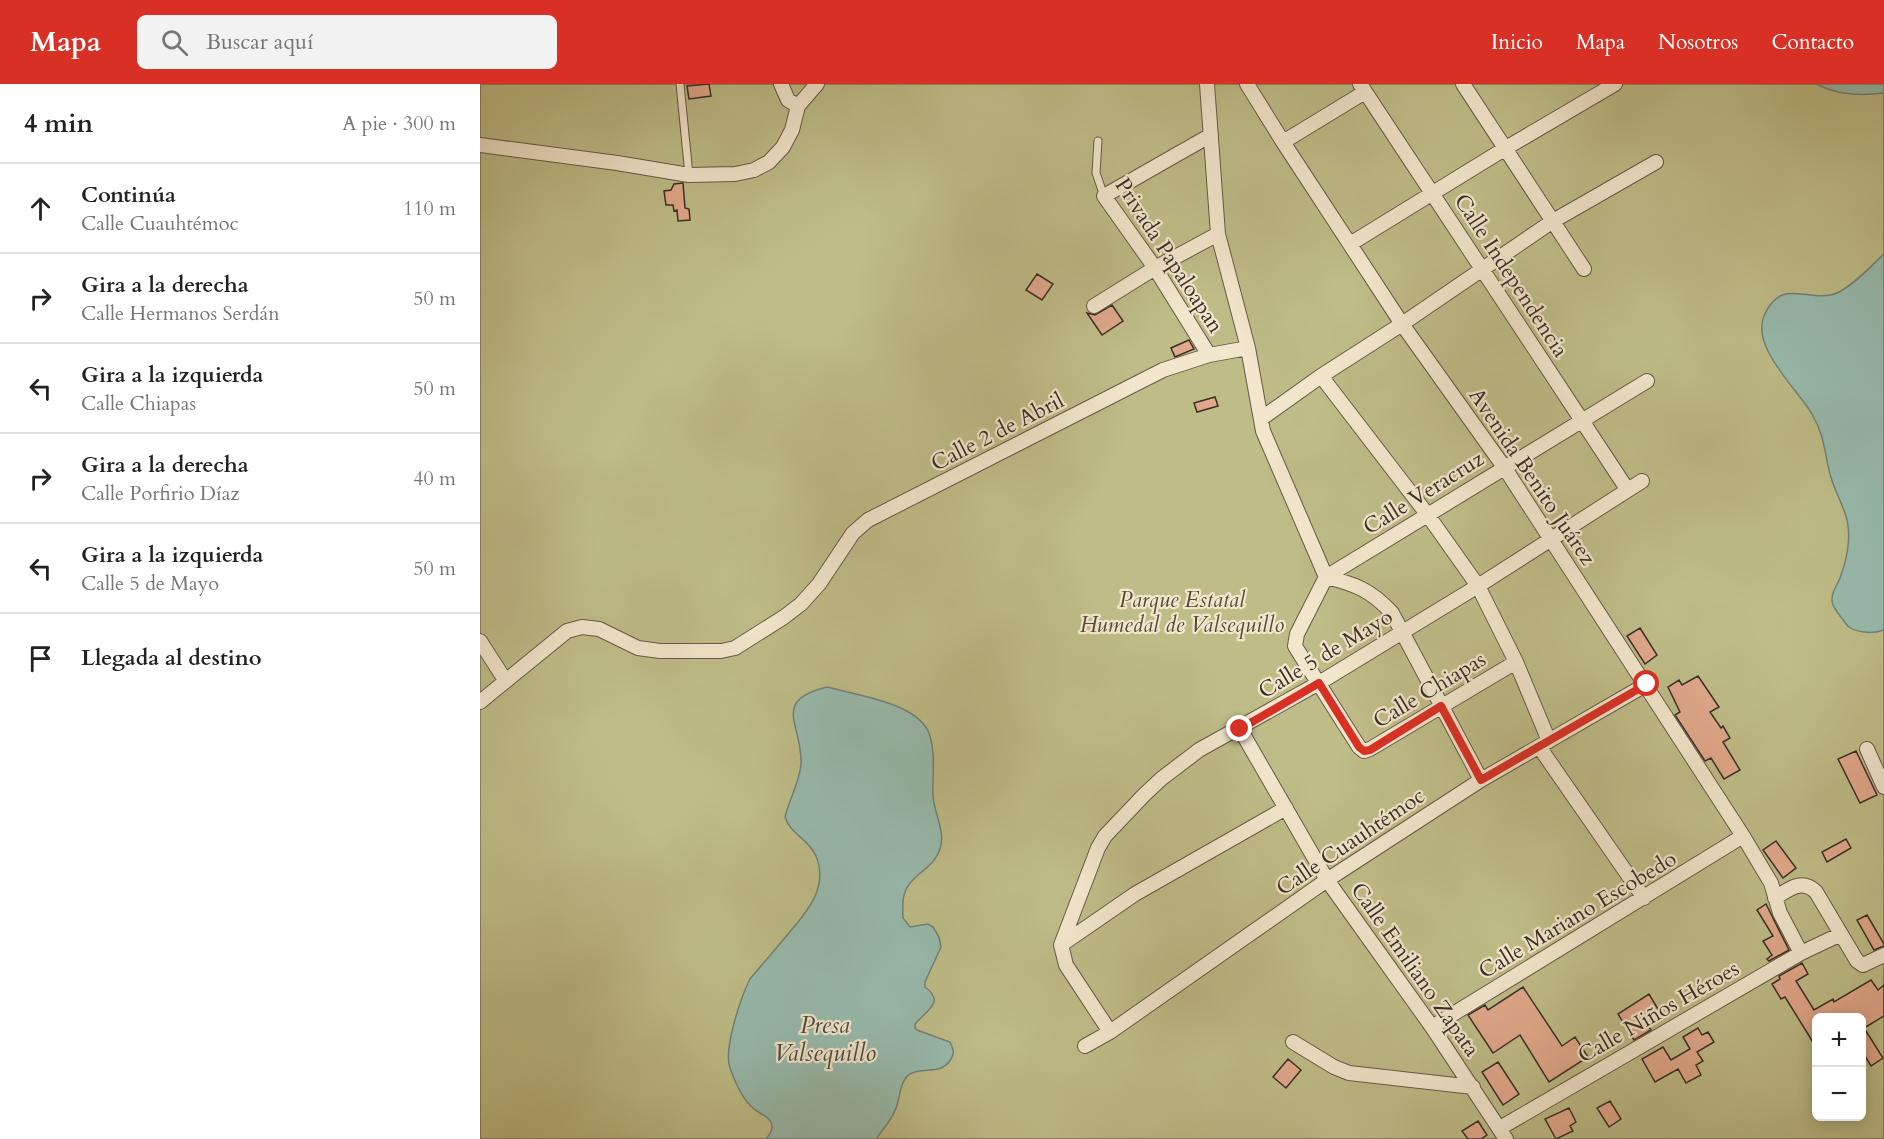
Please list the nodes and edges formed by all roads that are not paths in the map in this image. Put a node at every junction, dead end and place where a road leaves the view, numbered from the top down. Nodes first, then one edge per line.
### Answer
1 (680, 84) edge
2 (781, 84) edge
3 (817, 84) edge
4 (1207, 84) edge
5 (1247, 84) edge
6 (1463, 84) edge
7 (1615, 84) edge
8 (1362, 88) edge
9 (798, 106) junction
10 (1211, 135) junction
11 (1098, 141) dead end
12 (1282, 142) junction
13 (480, 145) edge
14 (1506, 148) junction
15 (1656, 162) dead end
16 (689, 175) junction
17 (1433, 193) junction
18 (1104, 196) junction
19 (1553, 221) junction
20 (1218, 234) junction
21 (1350, 244) junction
22 (1155, 268) junction
23 (1482, 268) junction
24 (1584, 269) dead end
25 (1094, 306) dead end
26 (1402, 324) junction
27 (1248, 348) junction
28 (1209, 356) junction
29 (1321, 376) junction
30 (1647, 381) dead end
31 (1262, 418) junction
32 (1582, 420) junction
33 (1504, 467) junction
34 (1642, 481) dead end
35 (1627, 489) junction
36 (1427, 514) junction
37 (1551, 538) junction
38 (1326, 577) junction
39 (1478, 586) junction
40 (1402, 631) junction
41 (480, 641) edge
42 (1516, 662) junction
43 (505, 680) junction
44 (1319, 683) junction
45 (1647, 684) junction
46 (480, 702) edge
47 (1441, 706) junction
48 (1240, 729) junction
49 (1545, 745) junction
50 (1867, 749) dead end
51 (1481, 780) junction
52 (1884, 787) edge
53 (1286, 808) junction
54 (1743, 836) junction
55 (1327, 880) junction
56 (1644, 898) junction
57 (1775, 898) junction
58 (1839, 935) junction
59 (1061, 945) junction
60 (1801, 953) junction
61 (1884, 955) edge
62 (1431, 1027) junction
63 (1110, 1032) junction
64 (1293, 1042) dead end
65 (1085, 1047) dead end
66 (1473, 1087) junction
67 (1503, 1133) edge

1 - 16 lane
2 - 9 street
3 - 9 street
4 - 10 street
5 - 12 street, Avenida Benito Juárez
6 - 14 street
7 - 14 street
8 - 12 street
8 - 17 street, Calle Independencia
9 - 16 street
10 - 18 street
10 - 20 street
11 - 18 lane, Privada Papaloapan
12 - 21 street, Avenida Benito Juárez
13 - 16 street
14 - 17 street
14 - 19 street
15 - 19 street
17 - 21 street
17 - 23 street, Calle Independencia
18 - 22 street, Privada Papaloapan
19 - 23 street
19 - 24 street
20 - 22 street
20 - 27 street
21 - 26 street, Avenida Benito Juárez
22 - 25 street
22 - 28 street, Privada Papaloapan
23 - 26 street
23 - 32 street, Calle Independencia
26 - 29 street
26 - 33 street, Avenida Benito Juárez
27 - 28 street, Calle 2 de Abril
27 - 31 street
28 - 43 street, Calle 2 de Abril
29 - 31 street
29 - 36 street
30 - 32 street, Calle Veracruz
31 - 38 street
32 - 33 street, Calle Veracruz
32 - 35 street, Calle Independencia
33 - 36 street, Calle Veracruz
33 - 37 street, Avenida Benito Juárez
34 - 35 street, Calle 5 de Mayo
35 - 37 street, Calle 5 de Mayo
36 - 38 street, Calle Veracruz
36 - 39 street
37 - 39 street, Calle 5 de Mayo
37 - 45 street, Avenida Benito Juárez
38 - 40 street
38 - 44 street
39 - 40 street, Calle 5 de Mayo
39 - 42 street
40 - 44 street, Calle 5 de Mayo
40 - 47 street
41 - 43 street
42 - 47 street, Calle Chiapas
42 - 49 street
43 - 46 street, Calle 2 de Abril
44 - 47 street, Calle Chiapas
44 - 48 street, Calle 5 de Mayo
45 - 49 street, Calle Cuauhtémoc
45 - 54 street, Avenida Benito Juárez
47 - 51 street
48 - 53 street, Calle Emiliano Zapata
48 - 59 street, Calle 5 de Mayo
49 - 51 street, Calle Cuauhtémoc
49 - 56 street
50 - 52 street
51 - 55 street, Calle Cuauhtémoc
53 - 55 street, Calle Emiliano Zapata
53 - 59 street
54 - 56 street, Calle Mariano Escobedo
54 - 57 street, Avenida Benito Juárez
55 - 62 street, Calle Emiliano Zapata
55 - 63 street, Calle Cuauhtémoc
56 - 62 street, Calle Mariano Escobedo
57 - 58 street
57 - 60 street, Avenida Benito Juárez
58 - 60 street, Calle Niños Héroes
58 - 61 street
59 - 63 street
60 - 67 street, Calle Niños Héroes
62 - 66 street, Calle Emiliano Zapata
63 - 65 street, Calle Cuauhtémoc
64 - 66 street
66 - 67 street, Calle Emiliano Zapata

